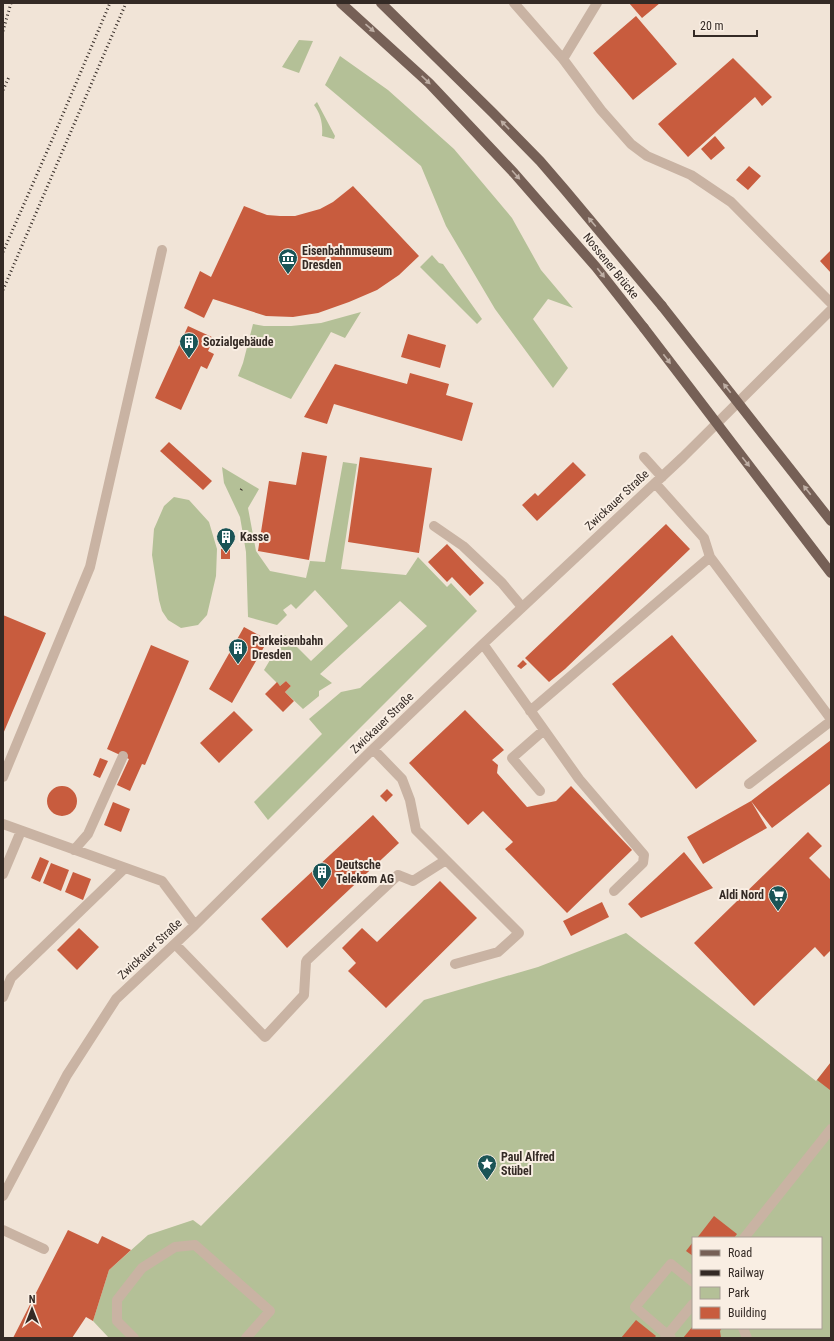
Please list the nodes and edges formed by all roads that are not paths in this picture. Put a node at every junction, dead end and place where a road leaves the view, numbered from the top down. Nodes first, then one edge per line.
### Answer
1 (341, 3) edge
2 (381, 3) edge
3 (514, 3) edge
4 (597, 3) edge
5 (563, 59) junction
6 (162, 250) dead end
7 (831, 303) edge
8 (831, 310) edge
9 (644, 457) dead end
10 (659, 480) junction
11 (831, 521) edge
12 (434, 526) dead end
13 (710, 557) junction
14 (831, 573) edge
15 (522, 607) junction
16 (483, 644) junction
17 (530, 711) junction
18 (831, 720) edge
19 (544, 730) junction
20 (373, 749) junction
21 (123, 756) dead end
22 (3, 777) edge
23 (750, 784) dead end
24 (540, 791) dead end
25 (3, 824) edge
26 (21, 831) junction
27 (74, 850) junction
28 (446, 860) junction
29 (125, 868) junction
30 (3, 874) edge
31 (614, 891) dead end
32 (195, 925) junction
33 (175, 944) junction
34 (455, 964) dead end
35 (7, 976) edge
36 (3, 997) edge
37 (831, 1129) edge
38 (3, 1196) edge
39 (3, 1230) edge
40 (745, 1237) edge
41 (44, 1249) dead end
42 (692, 1281) edge
43 (692, 1305) edge
44 (668, 1337) edge
45 (134, 1338) edge
46 (246, 1338) edge

1 -> 14 main road, Nossener Brücke, bridge
11 -> 2 main road, Nossener Brücke, bridge
3 - 5 street
4 - 5 street
5 - 7 street
6 - 22 street
8 - 10 street, Zwickauer Straße
9 - 10 street
10 - 13 street
10 - 15 street, Zwickauer Straße
12 - 15 street
13 - 17 street
13 - 18 street
15 - 16 street, Zwickauer Straße
16 - 17 street
16 - 20 street, Zwickauer Straße
17 - 19 street
18 - 23 street
19 - 24 street
19 - 31 street
20 - 28 street
20 - 32 street, Zwickauer Straße
21 - 27 street
25 - 26 street
26 - 27 street
26 - 30 street
27 - 29 street
28 - 33 street
28 - 34 street
29 - 32 street
29 - 35 street
32 - 33 street, Zwickauer Straße
33 - 38 street, Zwickauer Straße
35 - 36 street
37 - 40 street
39 - 41 street
42 - 44 street
43 - 44 street
45 - 46 street

